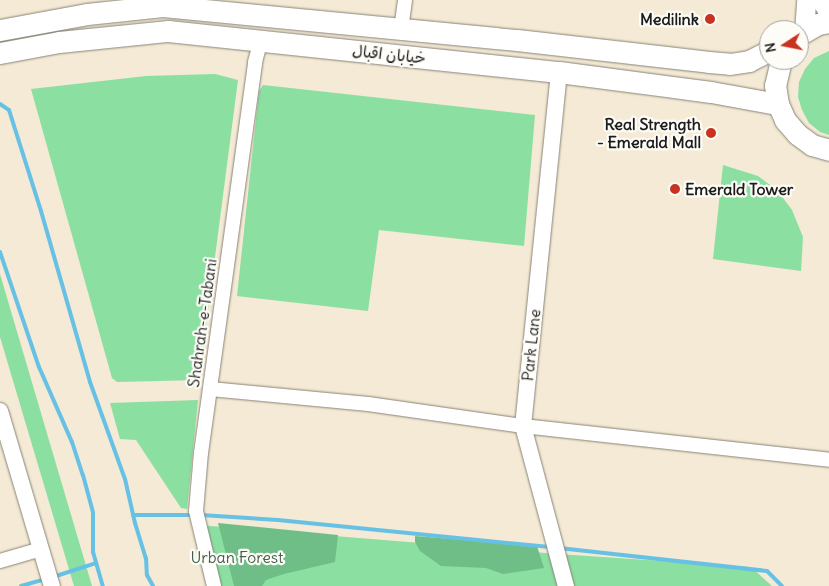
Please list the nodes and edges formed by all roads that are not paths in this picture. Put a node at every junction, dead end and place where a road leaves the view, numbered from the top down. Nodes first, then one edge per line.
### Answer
1 (405, 0) edge
2 (806, 0) edge
3 (821, 0) edge
4 (86, 7) edge
5 (829, 14) edge
6 (803, 20) edge
7 (829, 22) edge
8 (401, 29) junction
9 (0, 30) edge
10 (809, 31) edge
11 (260, 40) junction
12 (0, 53) edge
13 (759, 56) edge
14 (709, 62) junction
15 (779, 70) edge
16 (559, 72) junction
17 (747, 98) junction
18 (778, 104) junction
19 (829, 154) edge
20 (210, 389) junction
21 (0, 411) edge
22 (523, 426) junction
23 (829, 460) edge
24 (41, 549) junction
25 (0, 561) edge
26 (52, 586) edge
27 (214, 586) edge
28 (566, 586) edge

1 - 8 street
2 - 6 main road
3 - 5 main road
4 - 8 main road, خیابان اقبال
4 - 9 main road, خیابان اقبال
7 - 10 main road
8 - 14 main road, خیابان اقبال
11 - 12 main road, خیابان اقبال
11 - 16 main road, خیابان اقبال
11 - 20 street, Shahrah-e-Tabani
13 - 14 main road, خیابان اقبال
14 - 17 main road
15 - 18 main road
16 - 17 main road, خیابان اقبال
16 - 22 street, Park Lane
17 - 18 main road, خیابان اقبال
18 - 19 main road
20 - 22 street
20 - 27 street, Shahrah-e-Tabani
21 - 24 street
22 - 23 street
22 - 28 street, Park Lane
24 - 25 street
24 - 26 street

